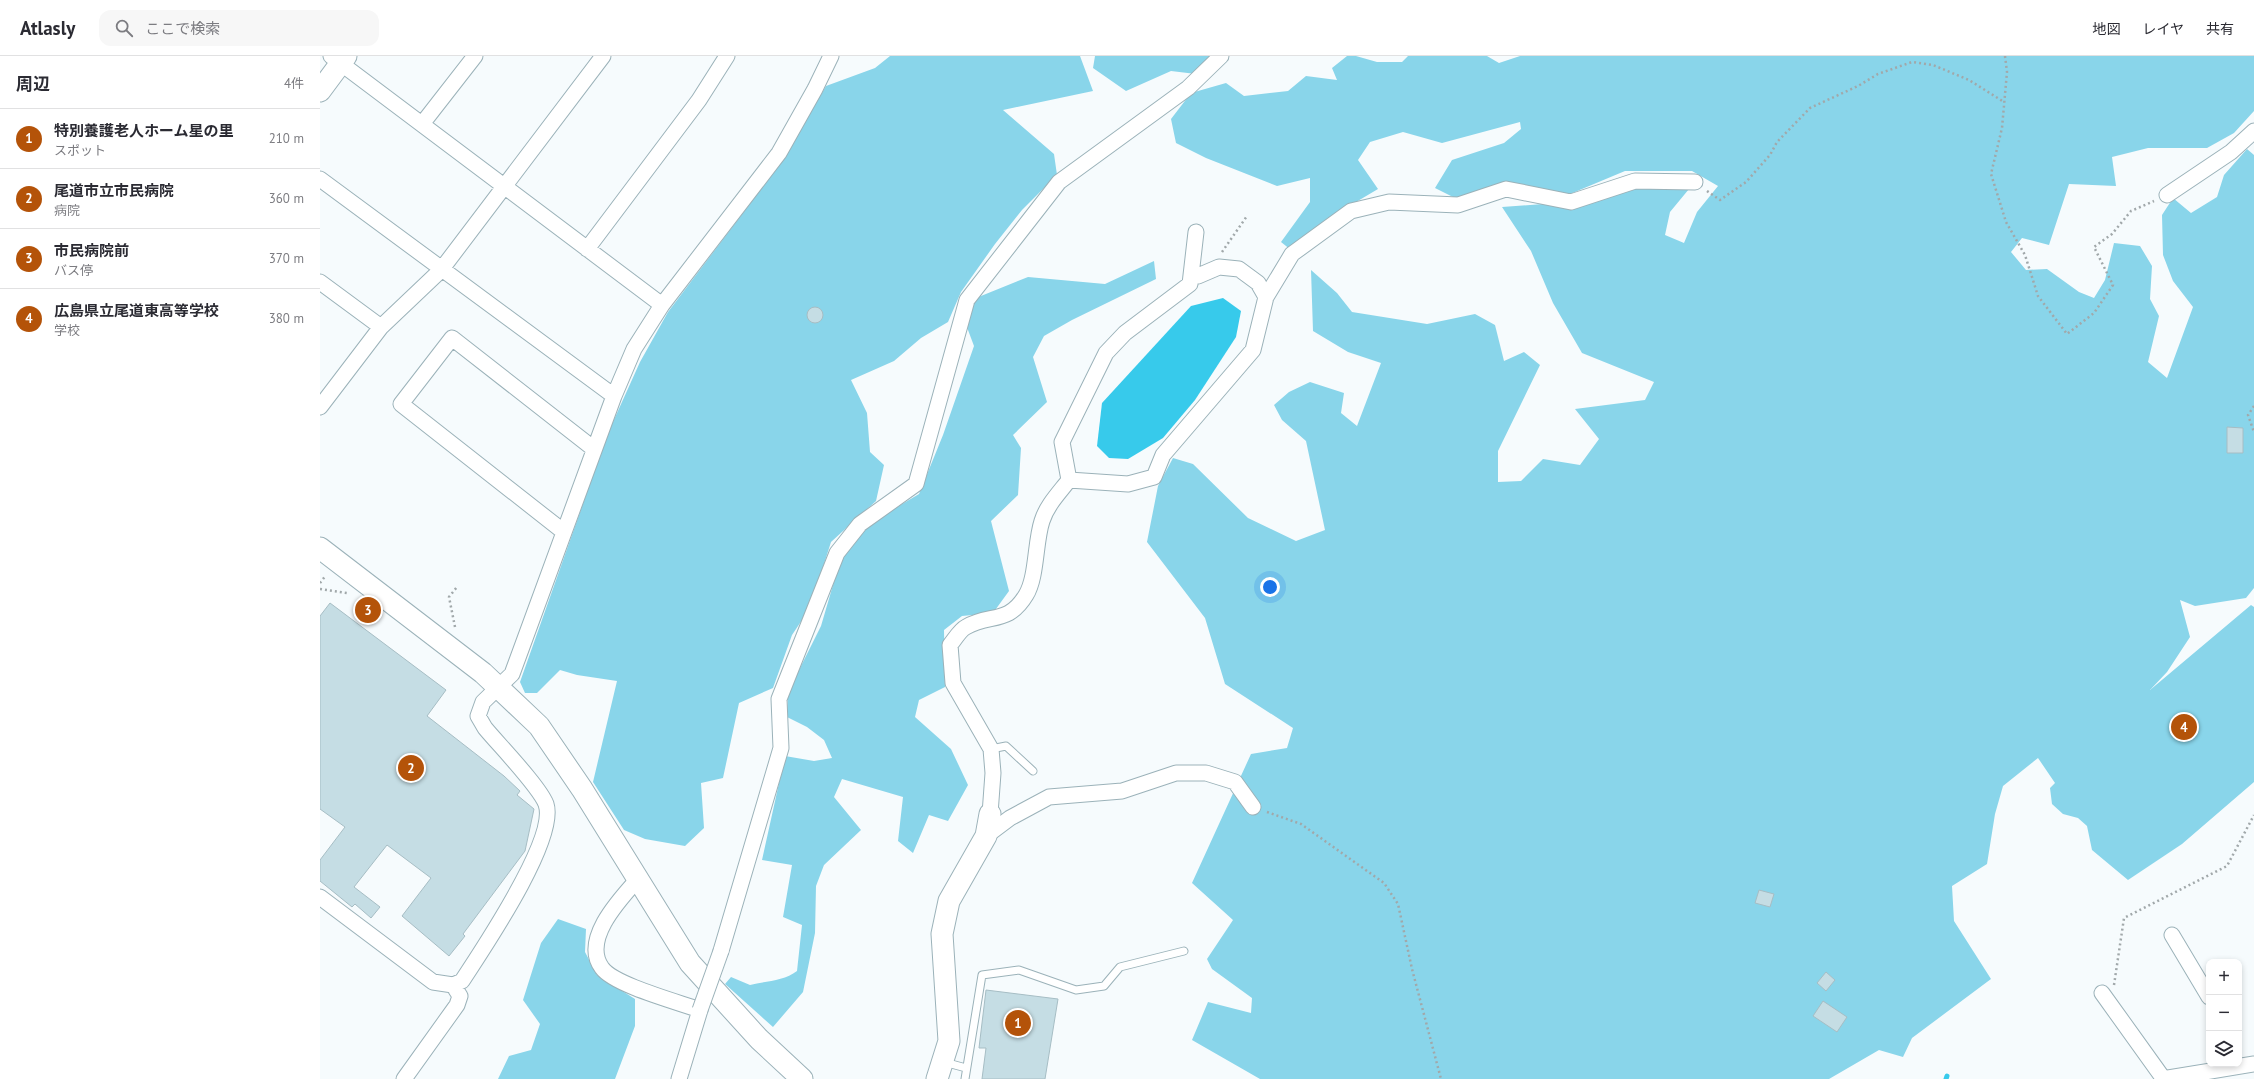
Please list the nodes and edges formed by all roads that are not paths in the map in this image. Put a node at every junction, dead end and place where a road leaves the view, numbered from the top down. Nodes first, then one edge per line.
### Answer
1 (475, 56) edge
2 (603, 56) edge
3 (727, 56) edge
4 (831, 56) edge
5 (1221, 56) edge
6 (339, 58) edge
7 (320, 91) edge
8 (422, 124) junction
9 (2254, 131) edge
10 (320, 179) edge
11 (1695, 182) road end
12 (504, 186) junction
13 (2167, 195) road end
14 (1196, 232) dead end
15 (587, 249) junction
16 (441, 270) junction
17 (1191, 276) junction
18 (320, 282) edge
19 (1266, 297) junction
20 (662, 305) junction
21 (381, 327) junction
22 (614, 396) junction
23 (320, 407) edge
24 (594, 449) junction
25 (1069, 480) junction
26 (564, 532) junction
27 (320, 548) edge
28 (499, 687) junction
29 (991, 749) junction
30 (1033, 771) dead end
31 (1253, 807) road end
32 (990, 814) joint
33 (986, 836) junction
34 (638, 879) junction
35 (320, 897) edge
36 (2172, 935) dead end
37 (1184, 951) dead end
38 (453, 985) junction
39 (2102, 993) road end
40 (2208, 995) edge
41 (700, 1010) junction
42 (2254, 1064) edge
43 (2242, 1065) edge
44 (2225, 1067) edge
45 (966, 1068) junction
46 (940, 1070) edge
47 (404, 1079) edge
48 (679, 1079) edge
49 (802, 1079) edge
50 (965, 1079) edge
51 (2162, 1079) edge

1 - 8 street
2 - 12 street
3 - 15 street
4 - 20 street
5 - 41 street, bridge
6 - 7 street
6 - 8 street
8 - 12 street
9 - 13 street
10 - 16 street
11 - 19 street
12 - 15 street
12 - 16 street
14 - 17 street
15 - 20 street
16 - 21 street
16 - 22 street
17 - 19 street
17 - 25 street
18 - 21 street
19 - 25 street
20 - 22 street
21 - 23 street
22 - 24 street
24 - 26 street
24 - 26 street
25 - 29 street
26 - 28 street
27 - 28 street
28 - 34 street
28 - 38 street
29 - 30 lane
29 - 32 street
31 - 33 street
32 - 33 street
33 - 46 street
34 - 41 street
34 - 49 street
35 - 38 street
36 - 40 street
37 - 45 lane
38 - 47 street
39 - 51 street
41 - 48 street
42 - 43 street
44 - 51 street
45 - 46 lane
45 - 50 lane

